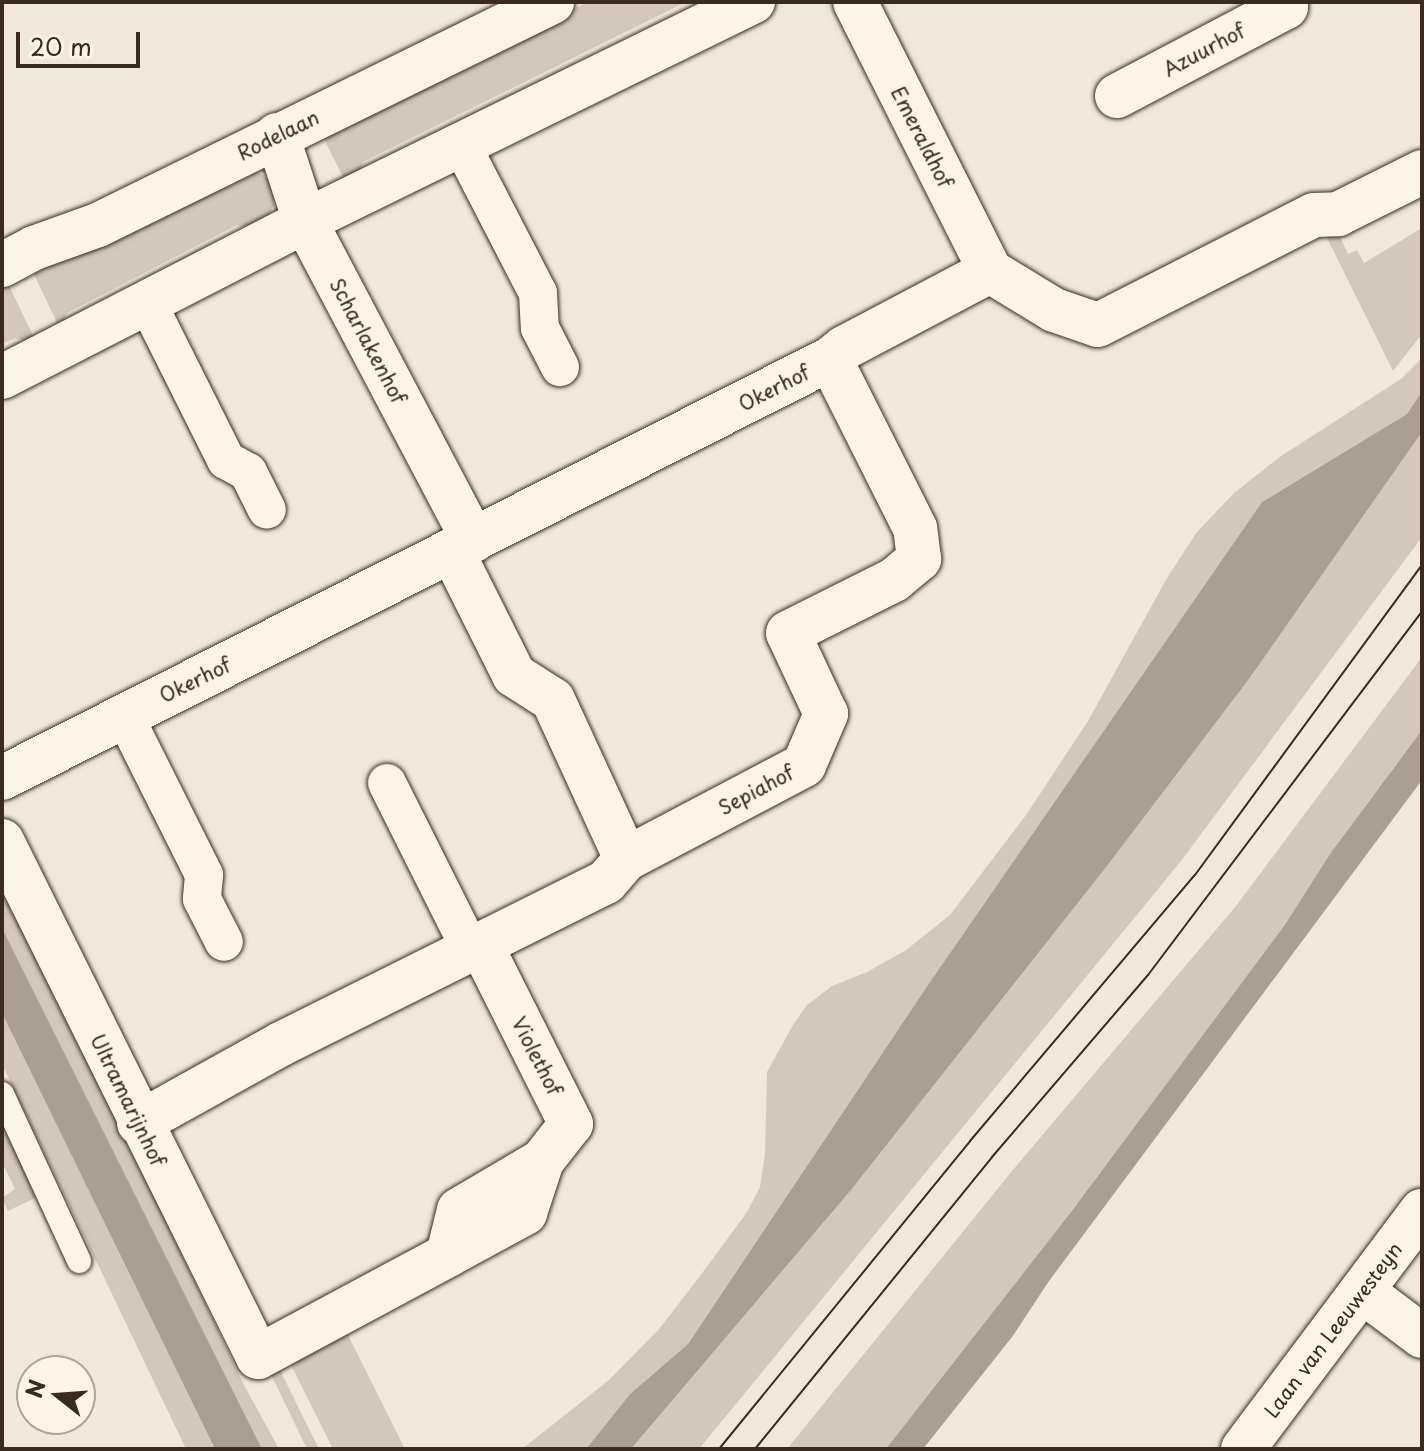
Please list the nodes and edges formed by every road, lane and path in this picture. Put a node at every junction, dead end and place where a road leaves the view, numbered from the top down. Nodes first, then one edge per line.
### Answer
1 (552, 2) edge
2 (753, 2) edge
3 (855, 2) edge
4 (1284, 2) edge
5 (1117, 96) dead end
6 (277, 135) junction
7 (461, 144) junction
8 (1422, 172) edge
9 (305, 221) junction
10 (2, 265) edge
11 (990, 271) junction
12 (147, 302) junction
13 (830, 359) junction
14 (560, 367) dead end
15 (2, 377) edge
16 (267, 510) dead end
17 (463, 545) junction
18 (124, 715) junction
19 (2, 778) edge
20 (387, 783) dead end
21 (2, 841) edge
22 (626, 859) junction
23 (224, 942) dead end
24 (476, 949) junction
25 (2, 1094) edge
26 (139, 1123) junction
27 (1422, 1211) edge
28 (79, 1261) dead end
29 (1362, 1291) junction
30 (1422, 1336) edge
31 (258, 1357) joint
32 (1243, 1449) edge

1 - 6 street, Rodelaan
2 - 7 street
3 - 11 street, Emeraldhof
4 - 5 street, Azuurhof
6 - 9 street, Scharlakenhof
6 - 10 street, Rodelaan
7 - 9 street
7 - 14 street
8 - 11 street
9 - 12 street
9 - 17 street, Scharlakenhof
11 - 13 street, Okerhof
12 - 15 street
12 - 16 street
13 - 17 street, Okerhof
13 - 22 street, Sepiahof
17 - 18 street, Okerhof
17 - 22 street, Scharlakenhof
18 - 19 street, Okerhof
18 - 23 street
20 - 24 street
21 - 26 street, Ultramarijnhof
22 - 24 street, Sepiahof
24 - 26 street, Sepiahof
24 - 31 street, Violethof
25 - 28 lane
26 - 31 street, Ultramarijnhof
27 - 29 street, Laan van Leeuwesteyn
29 - 30 street
29 - 32 street, Laan van Leeuwesteyn

